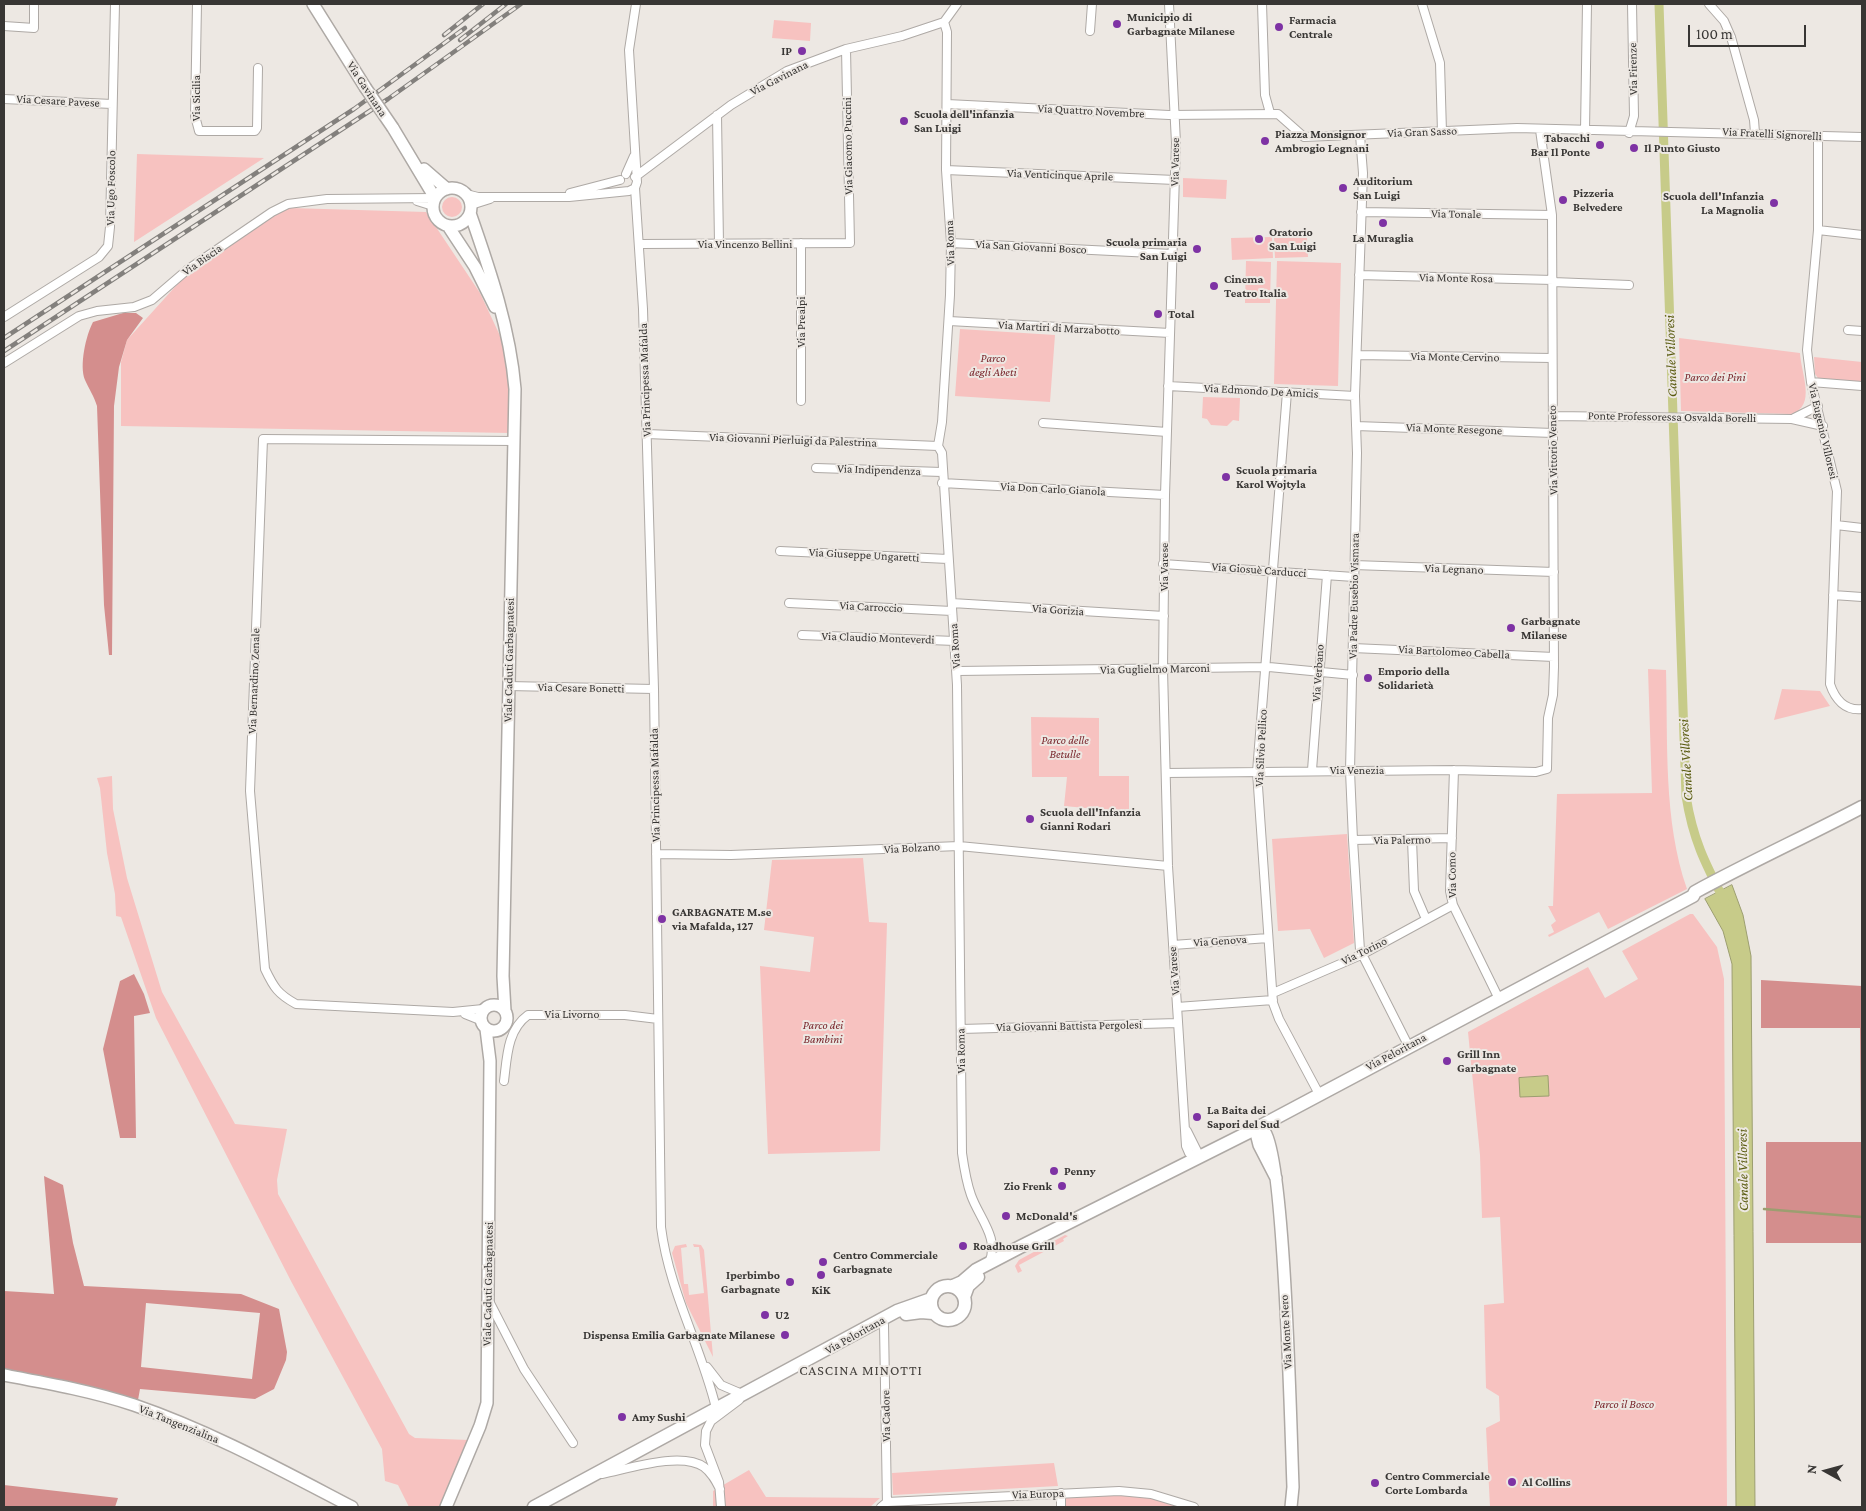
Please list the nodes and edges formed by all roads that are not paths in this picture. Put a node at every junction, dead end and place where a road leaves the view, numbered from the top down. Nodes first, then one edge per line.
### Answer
1 (34, 4) edge
2 (115, 4) edge
3 (197, 4) edge
4 (309, 4) edge
5 (313, 4) edge
6 (636, 4) edge
7 (956, 4) edge
8 (1092, 4) edge
9 (1169, 4) edge
10 (1262, 4) edge
11 (1422, 4) edge
12 (1588, 4) edge
13 (1632, 4) edge
14 (1709, 4) edge
15 (321, 18) junction
16 (944, 22) junction
17 (4, 26) edge
18 (1090, 31) dead end
19 (846, 49) junction
20 (258, 68) dead end
21 (1265, 95) junction
22 (4, 99) edge
23 (112, 104) junction
24 (947, 104) junction
25 (1257, 112) junction
26 (1270, 113) junction
27 (1175, 114) junction
28 (717, 115) junction
29 (1540, 130) junction
30 (1585, 131) junction
31 (1442, 132) junction
32 (1629, 132) junction
33 (1648, 132) joint
34 (1755, 133) junction
35 (1360, 135) junction
36 (1818, 137) junction
37 (1862, 137) edge
38 (636, 150) junction
39 (414, 159) junction
40 (946, 170) junction
41 (623, 177) junction
42 (635, 177) junction
43 (1175, 180) junction
44 (447, 189) junction
45 (630, 190) junction
46 (466, 194) junction
47 (498, 196) junction
48 (554, 197) junction
49 (434, 202) junction
50 (471, 209) junction
51 (1361, 212) junction
52 (1552, 215) junction
53 (448, 226) junction
54 (1818, 230) junction
55 (1862, 235) edge
56 (850, 243) joint
57 (950, 243) junction
58 (640, 244) junction
59 (719, 244) junction
60 (801, 244) junction
61 (1172, 254) junction
62 (1359, 275) junction
63 (1553, 281) junction
64 (1629, 285) dead end
65 (4, 317) edge
66 (949, 321) junction
67 (1848, 330) dead end
68 (1862, 331) edge
69 (1170, 333) junction
70 (507, 344) junction
71 (1357, 355) junction
72 (1552, 358) junction
73 (4, 363) edge
74 (1811, 382) junction
75 (1168, 386) junction
76 (1862, 386) edge
77 (1287, 392) junction
78 (1355, 396) junction
79 (801, 401) dead end
80 (1818, 406) junction
81 (1553, 416) junction
82 (1792, 419) junction
83 (1043, 423) dead end
84 (1356, 426) junction
85 (1823, 426) junction
86 (1167, 432) junction
87 (1553, 433) junction
88 (647, 434) junction
89 (514, 441) junction
90 (938, 446) junction
91 (816, 468) dead end
92 (942, 472) junction
93 (942, 484) junction
94 (1165, 495) junction
95 (1836, 525) junction
96 (1862, 528) edge
97 (780, 551) dead end
98 (948, 559) junction
99 (1164, 564) junction
100 (1354, 565) junction
101 (1272, 571) junction
102 (1554, 572) junction
103 (1326, 575) junction
104 (1354, 577) junction
105 (1833, 595) junction
106 (1862, 597) edge
107 (789, 603) dead end
108 (952, 607) junction
109 (1164, 616) junction
110 (802, 635) dead end
111 (955, 641) junction
112 (1353, 648) junction
113 (1554, 657) junction
114 (1265, 667) junction
115 (1163, 670) junction
116 (957, 671) junction
117 (1318, 671) junction
118 (1353, 675) junction
119 (508, 686) junction
120 (654, 689) junction
121 (1861, 712) edge
122 (1547, 769) joint
123 (1312, 770) junction
124 (1454, 770) junction
125 (1350, 771) junction
126 (1257, 772) junction
127 (1166, 773) junction
128 (1862, 807) edge
129 (1452, 838) junction
130 (1353, 840) junction
131 (1412, 840) junction
132 (959, 846) junction
133 (656, 854) junction
134 (1168, 866) junction
135 (1452, 905) junction
136 (1426, 919) junction
137 (1268, 938) junction
138 (1173, 945) junction
139 (1361, 955) junction
140 (503, 976) junction
141 (1273, 997) junction
142 (1499, 999) junction
143 (1177, 1007) junction
144 (505, 1011) junction
145 (485, 1016) junction
146 (658, 1019) junction
147 (1178, 1024) junction
148 (502, 1028) junction
149 (961, 1029) junction
150 (1408, 1046) junction
151 (490, 1061) junction
152 (504, 1081) dead end
153 (1319, 1094) junction
154 (1255, 1129) junction
155 (1196, 1159) junction
156 (1098, 1208) junction
157 (987, 1265) junction
158 (953, 1286) junction
159 (964, 1297) junction
160 (488, 1298) junction
161 (931, 1299) junction
162 (934, 1313) junction
163 (884, 1325) junction
164 (703, 1362) junction
165 (4, 1375) edge
166 (742, 1396) junction
167 (716, 1408) junction
168 (701, 1417) junction
169 (573, 1443) dead end
170 (593, 1476) junction
171 (1293, 1487) junction
172 (720, 1489) junction
173 (1061, 1494) junction
174 (449, 1505) edge
175 (885, 1505) edge
176 (348, 1506) edge
177 (534, 1507) edge
178 (721, 1507) edge
179 (1061, 1507) edge
180 (1194, 1507) edge
181 (1291, 1507) edge
182 (1298, 1507) edge

1 - 17 street
2 - 23 street, Via Ugo Foscolo
3 - 20 street, Via Sicilia
4 - 15 street, Via Gavinana
5 - 15 street, Via Gavinana
6 - 38 street
7 - 16 street
8 - 18 street
9 - 27 street, Via Varese
10 - 21 street
11 - 31 street
12 - 30 street
13 - 32 street, Via Firenze
14 - 34 street
15 - 39 street, Via Gavinana, bridge
16 - 19 street, Via Gavinana
16 - 24 street, Via Roma
19 - 28 street, Via Gavinana
19 - 56 street, Via Giacomo Puccini
21 - 25 street
21 - 26 street
22 - 23 street, Via Cesare Pavese
23 - 65 street, Via Ugo Foscolo
24 - 27 street, Via Quattro Novembre
24 - 40 street, Via Roma
25 - 26 street, Via Gran Sasso
25 - 27 street, Via Gran Sasso
26 - 35 street, Via Gran Sasso
27 - 43 street, Via Varese
28 - 42 street, Via Gavinana
28 - 59 street
29 - 30 street, Via Gran Sasso
29 - 31 street, Via Gran Sasso
29 - 52 street, Via Vittorio Veneto
30 - 32 street, Via Gran Sasso
31 - 35 street, Via Gran Sasso
32 - 33 street, Via Gran Sasso
33 - 34 street, Via Fratelli Signorelli
34 - 36 street, Via Fratelli Signorelli
35 - 51 street, Via Padre Eusebio Vismara
36 - 37 street, Via Fratelli Signorelli
36 - 54 street, Via Eugenio Villoresi
38 - 41 street
38 - 42 street
39 - 44 street, Via Gavinana
39 - 49 street, Via Gavinana
40 - 43 street, Via Venticinque Aprile
40 - 57 street, Via Roma
41 - 42 street
41 - 45 street
41 - 48 street
42 - 45 street
43 - 61 street, Via Varese
44 - 46 street
44 - 49 street
45 - 48 street
45 - 58 street, Via Principessa Mafalda
46 - 47 street
46 - 50 street
47 - 48 street
47 - 50 street
49 - 53 street
49 - 73 street, Via Biscia
50 - 53 street
50 - 70 street, Viale Caduti Garbagnatesi
51 - 52 street, Via Tonale
51 - 62 street, Via Padre Eusebio Vismara
52 - 63 street, Via Vittorio Veneto
53 - 70 street, Viale Caduti Garbagnatesi
54 - 55 street
54 - 74 street, Via Eugenio Villoresi
56 - 60 street, Via Vincenzo Bellini
57 - 61 street, Via San Giovanni Bosco
57 - 66 street, Via Roma
58 - 59 street, Via Vincenzo Bellini
58 - 88 street, Via Principessa Mafalda
59 - 60 street, Via Vincenzo Bellini
60 - 79 street, Via Prealpi
61 - 69 street, Via Varese
62 - 63 street, Via Monte Rosa
62 - 71 street, Via Padre Eusebio Vismara
63 - 64 street, Via Monte Rosa
63 - 72 street, Via Vittorio Veneto
66 - 69 street, Via Martiri di Marzabotto
66 - 90 street, Via Roma
67 - 68 street
69 - 75 street, Via Varese
70 - 89 street, Viale Caduti Garbagnatesi
71 - 72 street, Via Monte Cervino
71 - 78 street, Via Padre Eusebio Vismara
72 - 81 street, Via Vittorio Veneto
74 - 76 street
74 - 80 street, Via Eugenio Villoresi
75 - 77 street, Via Edmondo De Amicis
75 - 86 street, Via Varese
77 - 78 street, Via Edmondo De Amicis
77 - 101 street, Via Silvio Pellico
78 - 84 street, Via Padre Eusebio Vismara
80 - 82 street, Ponte Professoressa Osvalda Borelli
80 - 85 street, Via Eugenio Villoresi
81 - 82 street, Ponte Professoressa Osvalda Borelli
81 - 87 street, Via Vittorio Veneto
82 - 85 street, Ponte Professoressa Osvalda Borelli
83 - 86 street
84 - 87 street, Via Monte Resegone
84 - 100 street, Via Padre Eusebio Vismara
85 - 95 street, Via Eugenio Villoresi
86 - 94 street, Via Varese
87 - 102 street, Via Vittorio Veneto
88 - 90 street, Via Giovanni Pierluigi da Palestrina
88 - 120 street, Via Principessa Mafalda
89 - 119 street, Viale Caduti Garbagnatesi
89 - 145 street, Via Bernardino Zenale
90 - 92 street, Via Roma
91 - 92 street, Via Indipendenza
92 - 93 street, Via Roma
93 - 94 street, Via Don Carlo Gianola
93 - 98 street, Via Roma
94 - 99 street, Via Varese
95 - 96 street
95 - 105 street, Via Eugenio Villoresi
97 - 98 street, Via Giuseppe Ungaretti
98 - 108 street, Via Roma
99 - 101 street, Via Giosuè Carducci
99 - 109 street, Via Varese
100 - 102 street, Via Legnano
100 - 104 street, Via Padre Eusebio Vismara
101 - 103 street, Via Giosuè Carducci
101 - 114 street, Via Silvio Pellico
102 - 113 street, Via Vittorio Veneto
103 - 104 street, Via Giosuè Carducci
103 - 117 street, Via Verbano
104 - 112 street, Via Padre Eusebio Vismara
105 - 106 street
105 - 121 street, Via Eugenio Villoresi
107 - 108 street, Via Carroccio
108 - 109 street, Via Gorizia
108 - 111 street, Via Roma
109 - 115 street, Via Varese
110 - 111 street, Via Claudio Monteverdi
111 - 116 street, Via Roma
112 - 113 street, Via Bartolomeo Cabella
112 - 118 street, Via Padre Eusebio Vismara
113 - 122 street, Via Vittorio Veneto
114 - 115 street, Via Guglielmo Marconi
114 - 117 street, Via Guglielmo Marconi
114 - 126 street, Via Silvio Pellico
115 - 116 street, Via Guglielmo Marconi
115 - 127 street, Via Varese
116 - 132 street, Via Roma
117 - 118 street, Via Guglielmo Marconi
117 - 123 street, Via Verbano
118 - 125 street, Via Padre Eusebio Vismara
119 - 120 street, Via Cesare Bonetti
119 - 140 street, Viale Caduti Garbagnatesi
120 - 133 street, Via Principessa Mafalda
122 - 124 street, Via Venezia
123 - 125 street, Via Venezia
123 - 126 street, Via Venezia
124 - 125 street, Via Venezia
124 - 129 street, Via Como
125 - 130 street, Via Padre Eusebio Vismara
126 - 127 street, Via Venezia
126 - 137 street, Via Silvio Pellico
127 - 134 street, Via Varese
128 - 142 main road, Via Peloritana
129 - 131 street, Via Palermo
129 - 135 street, Via Como
130 - 131 street, Via Palermo
130 - 139 street, Via Padre Eusebio Vismara
131 - 136 street
132 - 133 street, Via Bolzano
132 - 134 street, Via Bolzano
132 - 149 street, Via Roma
133 - 146 street, Via Principessa Mafalda
134 - 138 street, Via Varese
135 - 136 street, Via Torino
135 - 142 street, Via Como
136 - 139 street, Via Torino
137 - 138 street, Via Genova
137 - 141 street, Via Silvio Pellico
138 - 143 street, Via Varese
139 - 141 street, Via Torino
139 - 150 street, Via Padre Eusebio Vismara
140 - 144 street, Viale Caduti Garbagnatesi
140 - 145 street, Viale Caduti Garbagnatesi
141 - 143 street, Via Torino
141 - 153 street, Via Silvio Pellico
142 - 150 main road, Via Peloritana
143 - 147 street, Via Varese
144 - 145 street
144 - 148 street, Viale Caduti Garbagnatesi
145 - 148 street
145 - 151 street, Viale Caduti Garbagnatesi
146 - 152 street, Via Livorno
146 - 164 street, Via Principessa Mafalda
147 - 149 street, Via Giovanni Battista Pergolesi
147 - 155 street, Via Varese
148 - 151 street, Viale Caduti Garbagnatesi
149 - 157 street, Via Roma
150 - 153 main road, Via Peloritana
151 - 160 street, Viale Caduti Garbagnatesi
153 - 154 main road, Via Peloritana
154 - 155 main road, Via Peloritana
154 - 171 street, Via Monte Nero
155 - 156 main road, Via Peloritana
156 - 157 main road, Via Peloritana
156 - 159 main road, Via Peloritana
157 - 158 main road, Via Peloritana
158 - 159 main road
158 - 161 main road
159 - 162 main road
160 - 169 street
160 - 174 street, Viale Caduti Garbagnatesi
161 - 162 main road
161 - 166 main road, Via Peloritana
162 - 163 main road, Via Peloritana
163 - 166 main road, Via Peloritana
163 - 175 street, Via Cadore
164 - 166 street, Via Principessa Mafalda
164 - 167 street, Via Principessa Mafalda
165 - 176 street, Via Tangenzialina
166 - 167 main road, Via Peloritana
166 - 168 main road, Via Peloritana
166 - 172 street
167 - 168 main road, Via Peloritana
168 - 170 main road, Via Peloritana
170 - 172 street
170 - 177 main road, Via Peloritana
171 - 181 street, Via Monte Nero
171 - 182 street, Via Monte Nero
172 - 178 street
173 - 175 street, Via Europa
173 - 179 street
173 - 180 street, Via Europa

